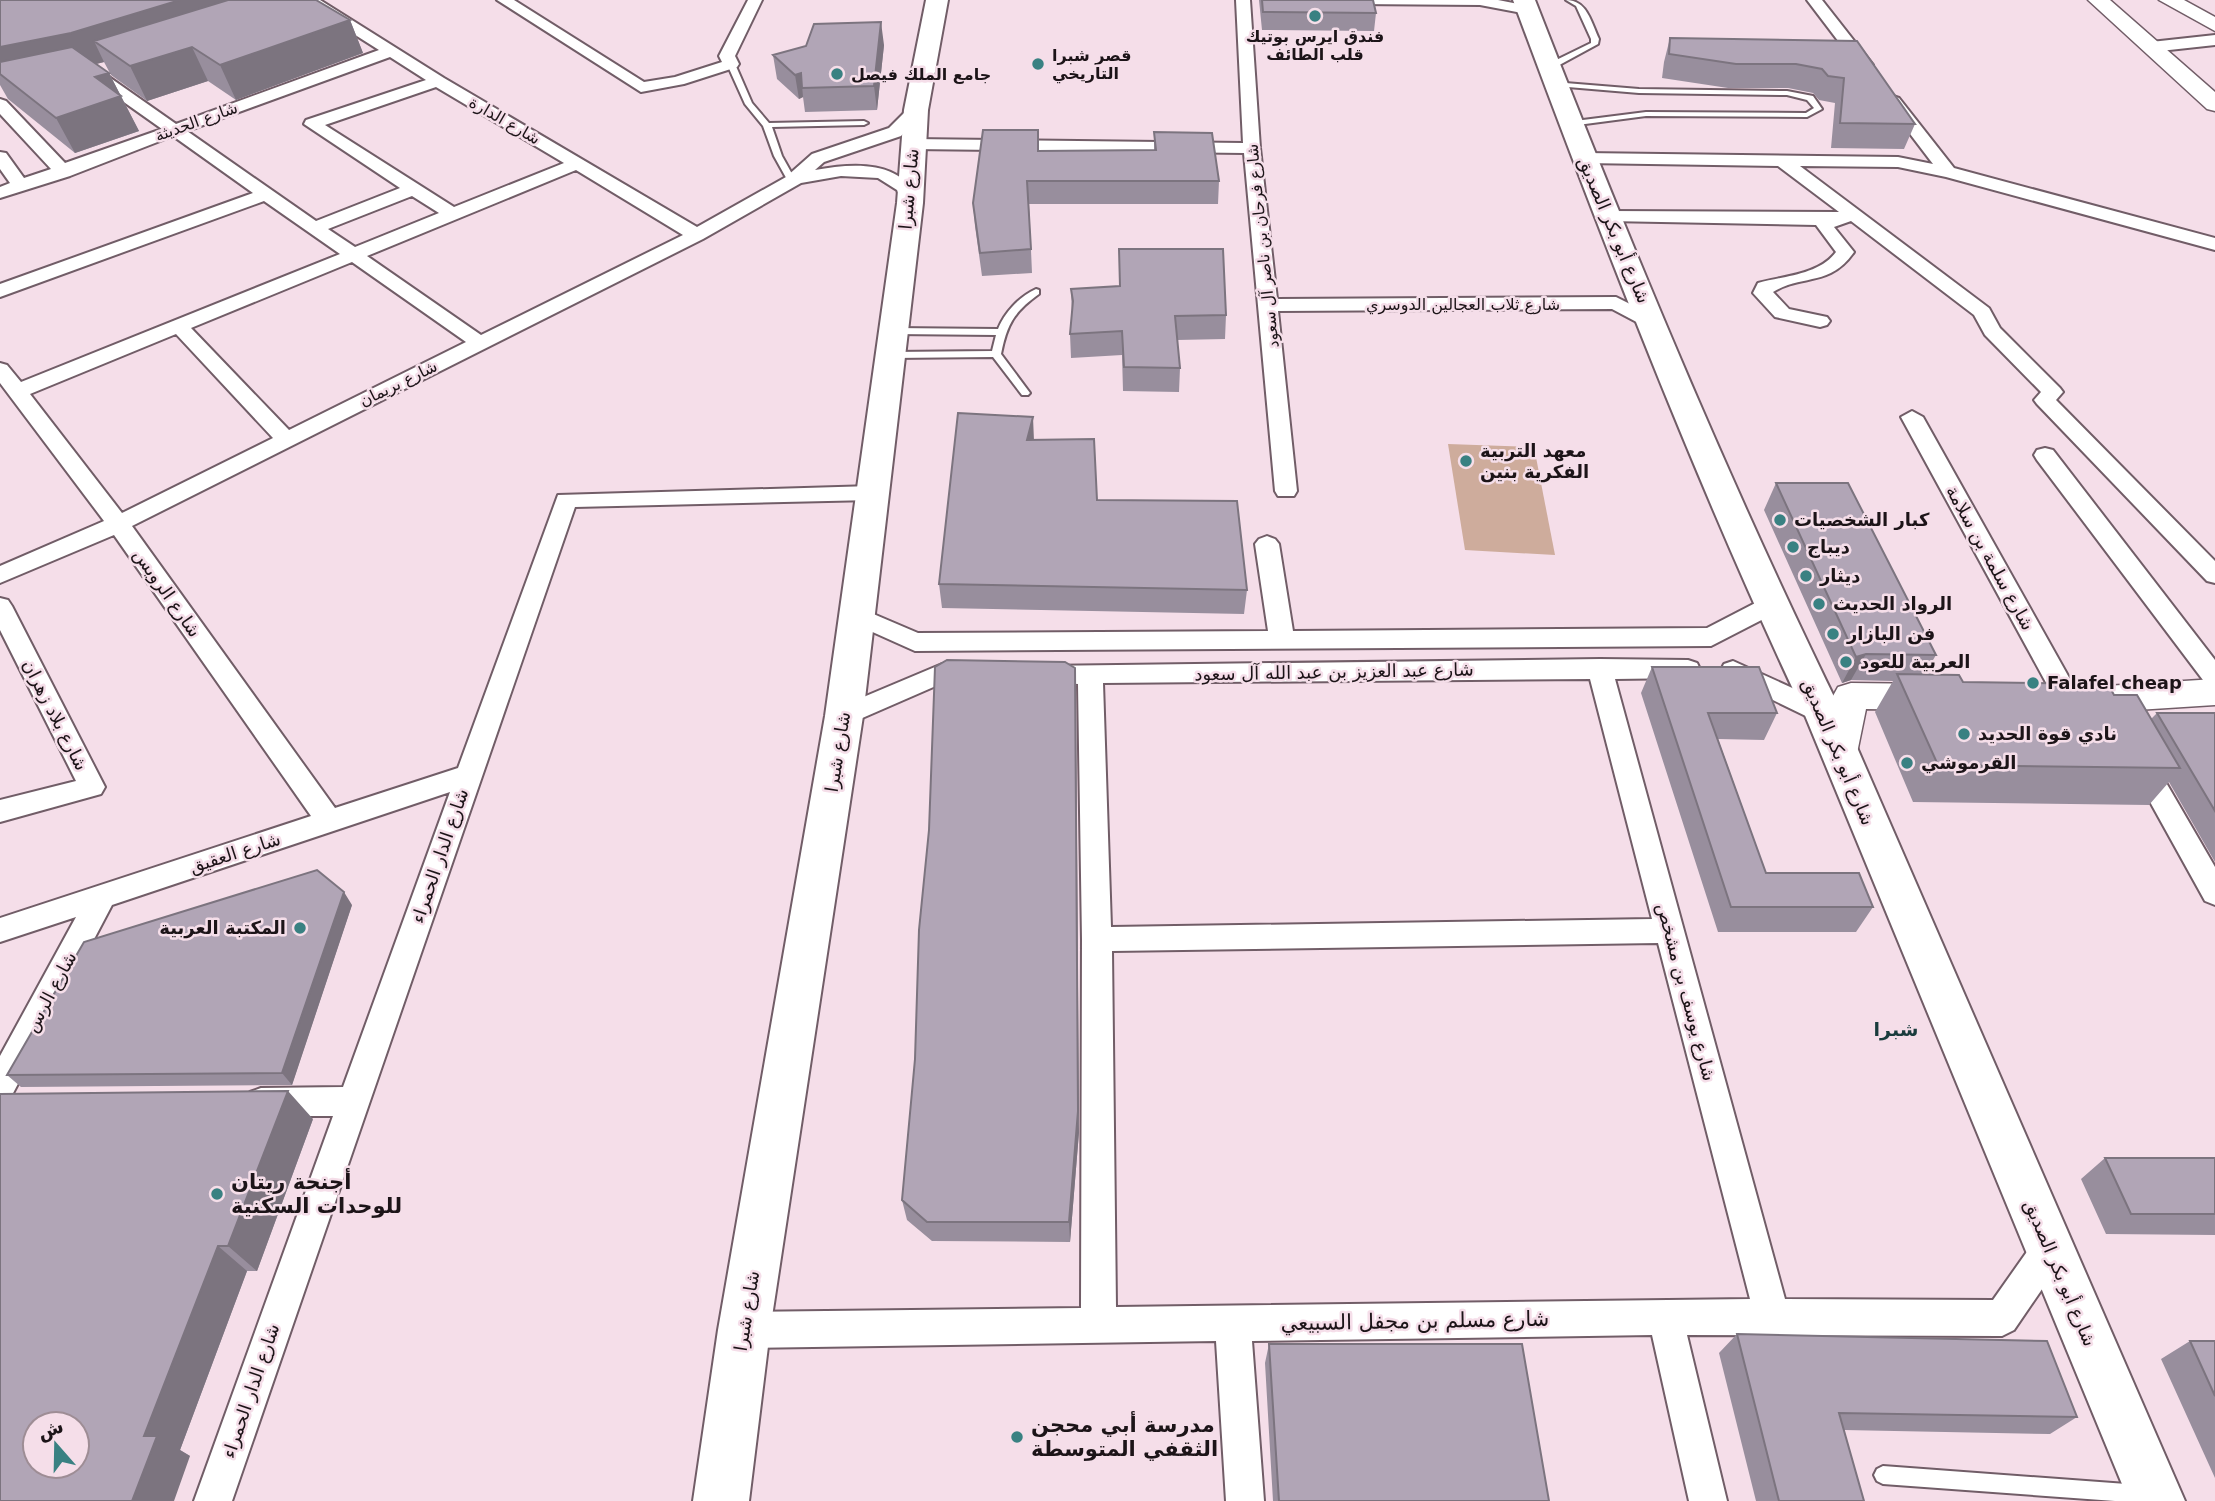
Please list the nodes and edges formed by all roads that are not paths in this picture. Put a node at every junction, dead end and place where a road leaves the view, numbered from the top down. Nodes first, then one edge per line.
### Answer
1 (755, 0) edge
2 (937, 0) edge
3 (1243, 0) edge
4 (1354, 0) edge
5 (1569, 0) edge
6 (1814, 0) edge
7 (2098, 0) edge
8 (2169, 0) edge
9 (315, 1) edge
10 (533, 1) edge
11 (508, 3) edge
12 (1526, 5) edge
13 (293, 6) edge
14 (2215, 25) edge
15 (2215, 40) edge
16 (2151, 47) junction
17 (392, 51) junction
18 (731, 64) junction
19 (119, 65) edge
20 (1553, 75) junction
21 (438, 81) junction
22 (1639, 91) junction
23 (1705, 93) junction
24 (0, 104) edge
25 (2215, 104) edge
26 (1717, 113) junction
27 (1646, 114) junction
28 (864, 123) dead end
29 (767, 125) junction
30 (914, 127) junction
31 (173, 128) junction
32 (1577, 141) junction
33 (1252, 148) junction
34 (0, 157) edge
35 (1783, 161) junction
36 (579, 163) junction
37 (64, 172) junction
38 (1948, 172) junction
39 (792, 181) junction
40 (21, 186) junction
41 (413, 189) junction
42 (0, 193) edge
43 (266, 194) junction
44 (910, 203) junction
45 (452, 214) junction
46 (1856, 215) junction
47 (1608, 216) junction
48 (1826, 220) junction
49 (316, 227) junction
50 (696, 235) junction
51 (2215, 244) edge
52 (355, 253) junction
53 (0, 291) edge
54 (1035, 292) dead end
55 (1268, 305) junction
56 (1820, 321) dead end
57 (1653, 323) junction
58 (178, 325) junction
59 (1001, 332) junction
60 (480, 343) junction
61 (891, 343) junction
62 (996, 354) junction
63 (0, 369) edge
64 (18, 391) junction
65 (1025, 393) dead end
66 (1912, 417) dead end
67 (285, 438) junction
68 (2045, 455) dead end
69 (1286, 491) dead end
70 (872, 493) junction
71 (118, 524) junction
72 (1267, 544) dead end
73 (0, 575) edge
74 (2215, 575) edge
75 (1771, 605) junction
76 (0, 606) edge
77 (858, 615) junction
78 (1282, 641) junction
79 (1600, 668) junction
80 (1090, 675) junction
81 (2215, 678) edge
82 (2215, 692) edge
83 (1973, 698) edge
84 (2027, 699) edge
85 (2068, 699) junction
86 (1823, 713) junction
87 (844, 716) junction
88 (2117, 720) junction
89 (1839, 753) junction
90 (469, 775) junction
91 (0, 811) edge
92 (329, 821) junction
93 (2215, 893) edge
94 (102, 897) junction
95 (0, 930) edge
96 (1670, 931) junction
97 (1097, 939) junction
98 (0, 1087) edge
99 (354, 1101) junction
100 (232, 1102) edge
101 (2050, 1248) junction
102 (1772, 1316) junction
103 (1666, 1318) junction
104 (1233, 1324) junction
105 (1099, 1325) junction
106 (744, 1330) junction
107 (1883, 1475) dead end
108 (2156, 1498) edge
109 (213, 1501) edge
110 (721, 1501) edge
111 (1245, 1501) edge
112 (1708, 1501) edge

1 - 18 street
2 - 30 main road, شارع شبرا
3 - 33 street, شارع فرحان بن ناصر آل سعود
4 - 12 street
5 - 20 lane
6 - 38 street
7 - 16 street
8 - 14 street
9 - 13 street
9 - 17 street, شارع الدارة
10 - 11 street
11 - 18 street
12 - 20 main road, شارع أبو بكر الصديق
15 - 16 street
16 - 25 street
17 - 21 street, شارع الدارة
17 - 31 street, شارع الحديثة
18 - 29 lane
19 - 31 street
20 - 22 lane
20 - 32 main road, شارع أبو بكر الصديق
21 - 36 street, شارع الدارة
21 - 41 street
22 - 23 lane
22 - 27 lane
23 - 26 lane
23 - 26 lane
24 - 37 street
26 - 27 lane
27 - 32 lane
28 - 29 lane
29 - 39 lane
30 - 33 street
30 - 39 street, شارع بريمان
30 - 44 main road, شارع شبرا
31 - 37 street, شارع الحديثة
31 - 43 street
32 - 35 street
32 - 47 main road, شارع أبو بكر الصديق
33 - 55 street, شارع فرحان بن ناصر آل سعود
34 - 40 street
35 - 38 street
35 - 46 street
36 - 45 street
36 - 50 street, شارع الدارة
37 - 40 street, شارع الحديثة
38 - 51 street
39 - 44 street
39 - 50 street, شارع بريمان
40 - 42 street, شارع الحديثة
41 - 45 street
41 - 49 street
43 - 49 street
43 - 53 street
44 - 61 main road, شارع شبرا
45 - 52 street
46 - 48 street
46 - 74 street
47 - 48 street
47 - 57 main road, شارع أبو بكر الصديق
48 - 56 street
49 - 52 street
50 - 60 street, شارع بريمان
52 - 58 street
52 - 60 street
54 - 59 lane
55 - 57 street, شارع ثلاب العجالين الدوسري
55 - 69 street, شارع فرحان بن ناصر آل سعود
57 - 75 main road, شارع أبو بكر الصديق
58 - 64 street
58 - 67 street
59 - 61 lane
59 - 62 lane
60 - 67 street, شارع بريمان
61 - 62 lane
61 - 70 main road, شارع شبرا
62 - 65 lane
63 - 64 street, شارع الرويس
64 - 71 street, شارع الرويس
66 - 85 street, شارع سلمة بن سلامة
67 - 71 street, شارع بريمان
68 - 81 street
70 - 77 main road, شارع شبرا
70 - 90 street, شارع الدار الحمراء
71 - 73 street, شارع بريمان
71 - 92 street, شارع الرويس
72 - 78 street
75 - 78 street, شارع عبد العزيز بن عبد الله آل سعود
75 - 86 main road, شارع أبو بكر الصديق
76 - 91 street, شارع بلاد زهران
77 - 78 street, شارع عبد العزيز بن عبد الله آل سعود
77 - 87 main road, شارع شبرا
79 - 80 street, شارع عبد العزيز بن عبد الله آل سعود
79 - 86 street, شارع عبد العزيز بن عبد الله آل سعود
79 - 96 street, شارع يوسف بن مشخص
80 - 87 street, شارع عبد العزيز بن عبد الله آل سعود
80 - 97 street
82 - 88 street
83 - 89 street
84 - 85 street
85 - 88 street
86 - 89 main road, شارع أبو بكر الصديق
87 - 106 main road, شارع شبرا
88 - 93 street
89 - 101 main road, شارع أبو بكر الصديق
90 - 92 street, شارع العقيق
90 - 99 street, شارع الدار الحمراء
92 - 94 street, شارع العقيق
94 - 95 street, شارع العقيق
94 - 98 street, شارع الرس
96 - 97 street
96 - 102 street, شارع يوسف بن مشخص
97 - 105 street
99 - 100 street
99 - 109 street, شارع الدار الحمراء
101 - 102 street, شارع مسلم بن مجفل السبيعي
101 - 108 main road, شارع أبو بكر الصديق
102 - 103 street, شارع مسلم بن مجفل السبيعي
103 - 104 street, شارع مسلم بن مجفل السبيعي
103 - 112 street
104 - 105 street, شارع مسلم بن مجفل السبيعي
104 - 111 street
105 - 106 street, شارع مسلم بن مجفل السبيعي
106 - 110 main road, شارع شبرا
107 - 108 lane

